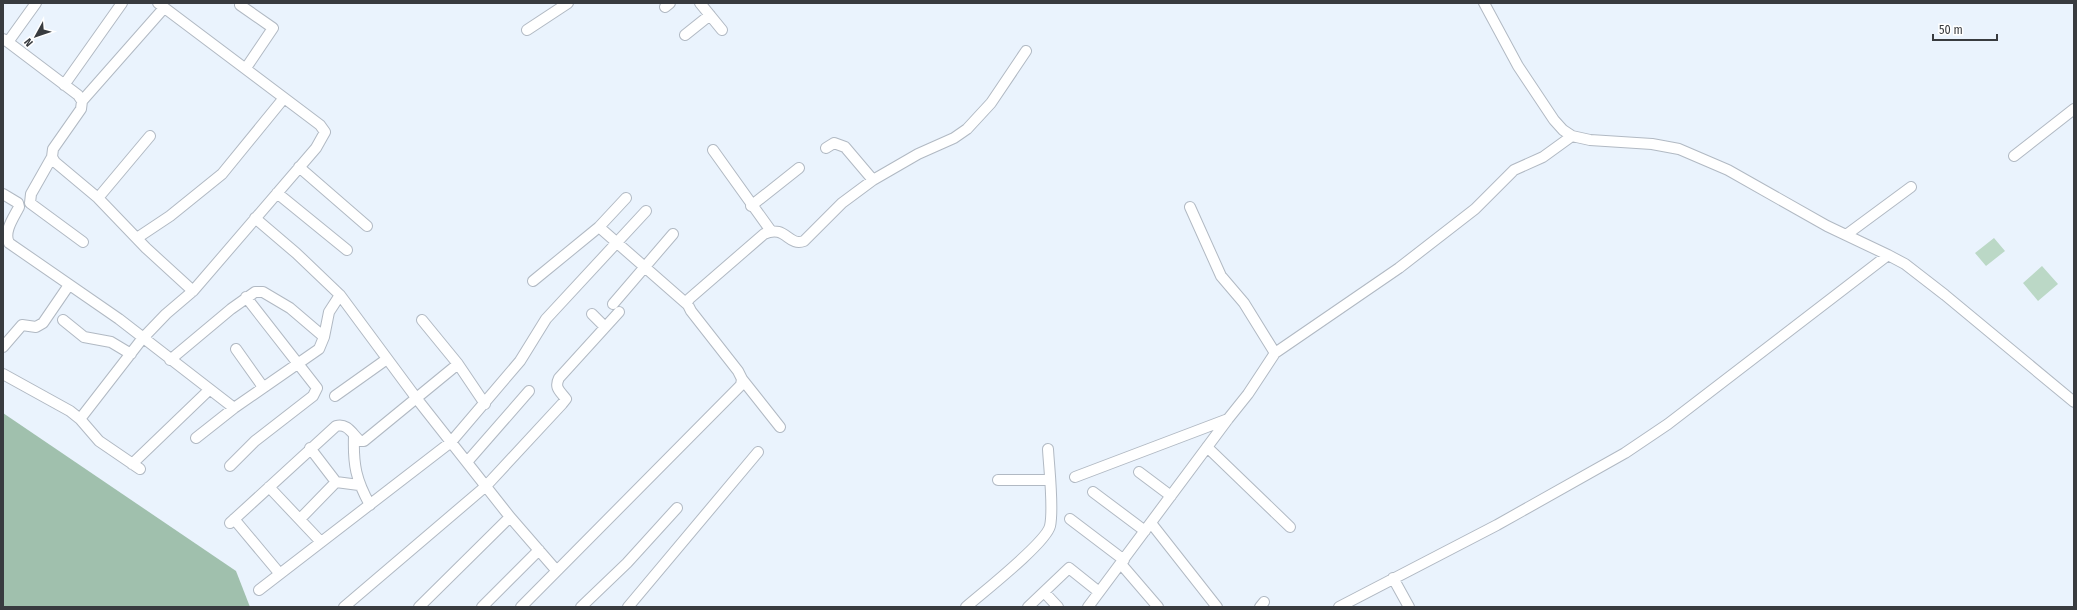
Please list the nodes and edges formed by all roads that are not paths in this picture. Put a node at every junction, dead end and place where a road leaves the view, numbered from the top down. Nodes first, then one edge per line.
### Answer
1 (36, 3) edge
2 (122, 3) edge
3 (568, 3) edge
4 (700, 3) edge
5 (1484, 3) edge
6 (161, 5) edge
7 (240, 5) dead end
8 (710, 15) junction
9 (527, 30) dead end
10 (722, 30) dead end
11 (685, 35) dead end
12 (5, 40) edge
13 (1026, 51) dead end
14 (246, 68) junction
15 (64, 85) junction
16 (284, 98) junction
17 (82, 101) junction
18 (2074, 109) edge
19 (150, 136) dead end
20 (1572, 136) junction
21 (826, 148) dead end
22 (713, 150) dead end
23 (2014, 156) dead end
24 (52, 157) junction
25 (299, 167) junction
26 (799, 168) dead end
27 (873, 180) junction
28 (1911, 187) dead end
29 (277, 193) junction
30 (3, 194) edge
31 (98, 198) junction
32 (626, 198) dead end
33 (751, 206) junction
34 (1190, 207) dead end
35 (646, 211) dead end
36 (255, 218) junction
37 (367, 226) dead end
38 (599, 227) junction
39 (771, 231) junction
40 (673, 234) dead end
41 (1846, 235) junction
42 (137, 238) junction
43 (5, 240) edge
44 (83, 242) dead end
45 (617, 242) junction
46 (347, 250) dead end
47 (1888, 254) junction
48 (644, 267) junction
49 (533, 281) dead end
50 (69, 285) junction
51 (193, 291) junction
52 (340, 295) junction
53 (246, 297) junction
54 (613, 304) dead end
55 (688, 305) junction
56 (619, 312) dead end
57 (592, 314) dead end
58 (63, 320) dead end
59 (422, 320) dead end
60 (605, 327) junction
61 (324, 337) junction
62 (142, 338) junction
63 (3, 347) edge
64 (236, 349) dead end
65 (1275, 353) junction
66 (131, 354) junction
67 (387, 359) junction
68 (170, 360) junction
69 (299, 364) junction
70 (458, 364) junction
71 (3, 374) edge
72 (742, 379) junction
73 (263, 387) junction
74 (209, 390) junction
75 (529, 391) dead end
76 (335, 396) dead end
77 (417, 399) junction
78 (2074, 402) edge
79 (485, 404) junction
80 (234, 408) junction
81 (80, 419) junction
82 (1228, 419) junction
83 (780, 426) dead end
84 (354, 436) junction
85 (196, 438) dead end
86 (452, 442) junction
87 (1207, 447) junction
88 (310, 448) junction
89 (1048, 449) dead end
90 (758, 452) dead end
91 (467, 462) junction
92 (230, 466) dead end
93 (1139, 472) dead end
94 (1075, 477) dead end
95 (998, 480) dead end
96 (1050, 480) junction
97 (336, 482) junction
98 (359, 485) junction
99 (486, 486) junction
100 (269, 487) junction
101 (1093, 492) dead end
102 (1171, 496) junction
103 (370, 505) junction
104 (677, 508) dead end
105 (510, 517) junction
106 (300, 519) junction
107 (1070, 519) dead end
108 (1148, 527) junction
109 (1290, 527) dead end
110 (322, 542) junction
111 (539, 550) junction
112 (1122, 562) junction
113 (556, 570) junction
114 (280, 574) junction
115 (1393, 578) junction
116 (259, 590) dead end
117 (1044, 592) junction
118 (1099, 592) junction
119 (344, 607) edge
120 (419, 607) edge
121 (482, 607) edge
122 (521, 607) edge
123 (581, 607) edge
124 (628, 607) edge
125 (966, 607) edge
126 (1028, 607) edge
127 (1058, 607) edge
128 (1088, 607) edge
129 (1158, 607) edge
130 (1217, 607) edge
131 (1339, 607) edge
132 (1409, 607) edge

1 - 12 street
2 - 15 street
3 - 9 street
4 - 8 street
5 - 20 street
6 - 14 street
6 - 17 street
7 - 14 street
8 - 10 street
8 - 11 street
12 - 15 street
13 - 27 street
14 - 16 street
15 - 17 street
16 - 25 street
16 - 42 street
17 - 24 street
18 - 23 street
19 - 31 street
20 - 41 street
20 - 65 street
21 - 27 street
22 - 33 street
24 - 31 street
24 - 44 street
25 - 29 street
25 - 37 street
26 - 33 street
27 - 39 street
28 - 41 street
29 - 36 street
29 - 46 street
30 - 43 street
31 - 42 street
32 - 38 street
33 - 39 street
34 - 65 street
35 - 45 street
36 - 51 street
36 - 52 street
38 - 45 street
38 - 49 street
39 - 55 street
40 - 48 street
41 - 47 street
42 - 51 street
43 - 50 street
45 - 48 street
45 - 79 street
47 - 78 street
47 - 115 street
48 - 54 street
48 - 55 street
50 - 62 street
50 - 63 street
51 - 62 street
52 - 61 street
52 - 67 street
53 - 61 street
53 - 68 street
53 - 69 street
55 - 72 street
56 - 60 street
57 - 60 street
58 - 66 street
59 - 70 street
60 - 99 street
61 - 69 street
62 - 66 street
62 - 68 street
64 - 73 street
65 - 82 street
66 - 81 street
67 - 76 street
67 - 77 street
68 - 74 street
69 - 73 street
69 - 92 street
70 - 77 street
70 - 79 street
71 - 81 street
72 - 83 street
72 - 113 street
73 - 80 street
74 - 80 street
74 - 81 street
75 - 91 street
77 - 84 street
77 - 86 street
79 - 86 street
80 - 85 street
82 - 87 street
82 - 94 street
84 - 88 street
84 - 98 street
86 - 91 street
86 - 103 street
87 - 102 street
87 - 109 street
88 - 97 street
88 - 100 street
89 - 96 street
90 - 124 street
91 - 99 street
93 - 102 street
95 - 96 street
96 - 125 street
97 - 98 street
97 - 106 street
98 - 103 street
99 - 105 street
99 - 119 street
100 - 106 street
100 - 114 street
101 - 108 street
102 - 108 street
103 - 110 street
104 - 123 street
105 - 111 street
105 - 120 street
106 - 110 street
107 - 112 street
108 - 112 street
108 - 130 street
110 - 114 street
111 - 113 street
111 - 121 street
112 - 118 street
112 - 129 street
113 - 122 street
114 - 116 street
115 - 131 street
115 - 132 street
117 - 118 street
117 - 126 street
117 - 127 street
118 - 128 street

